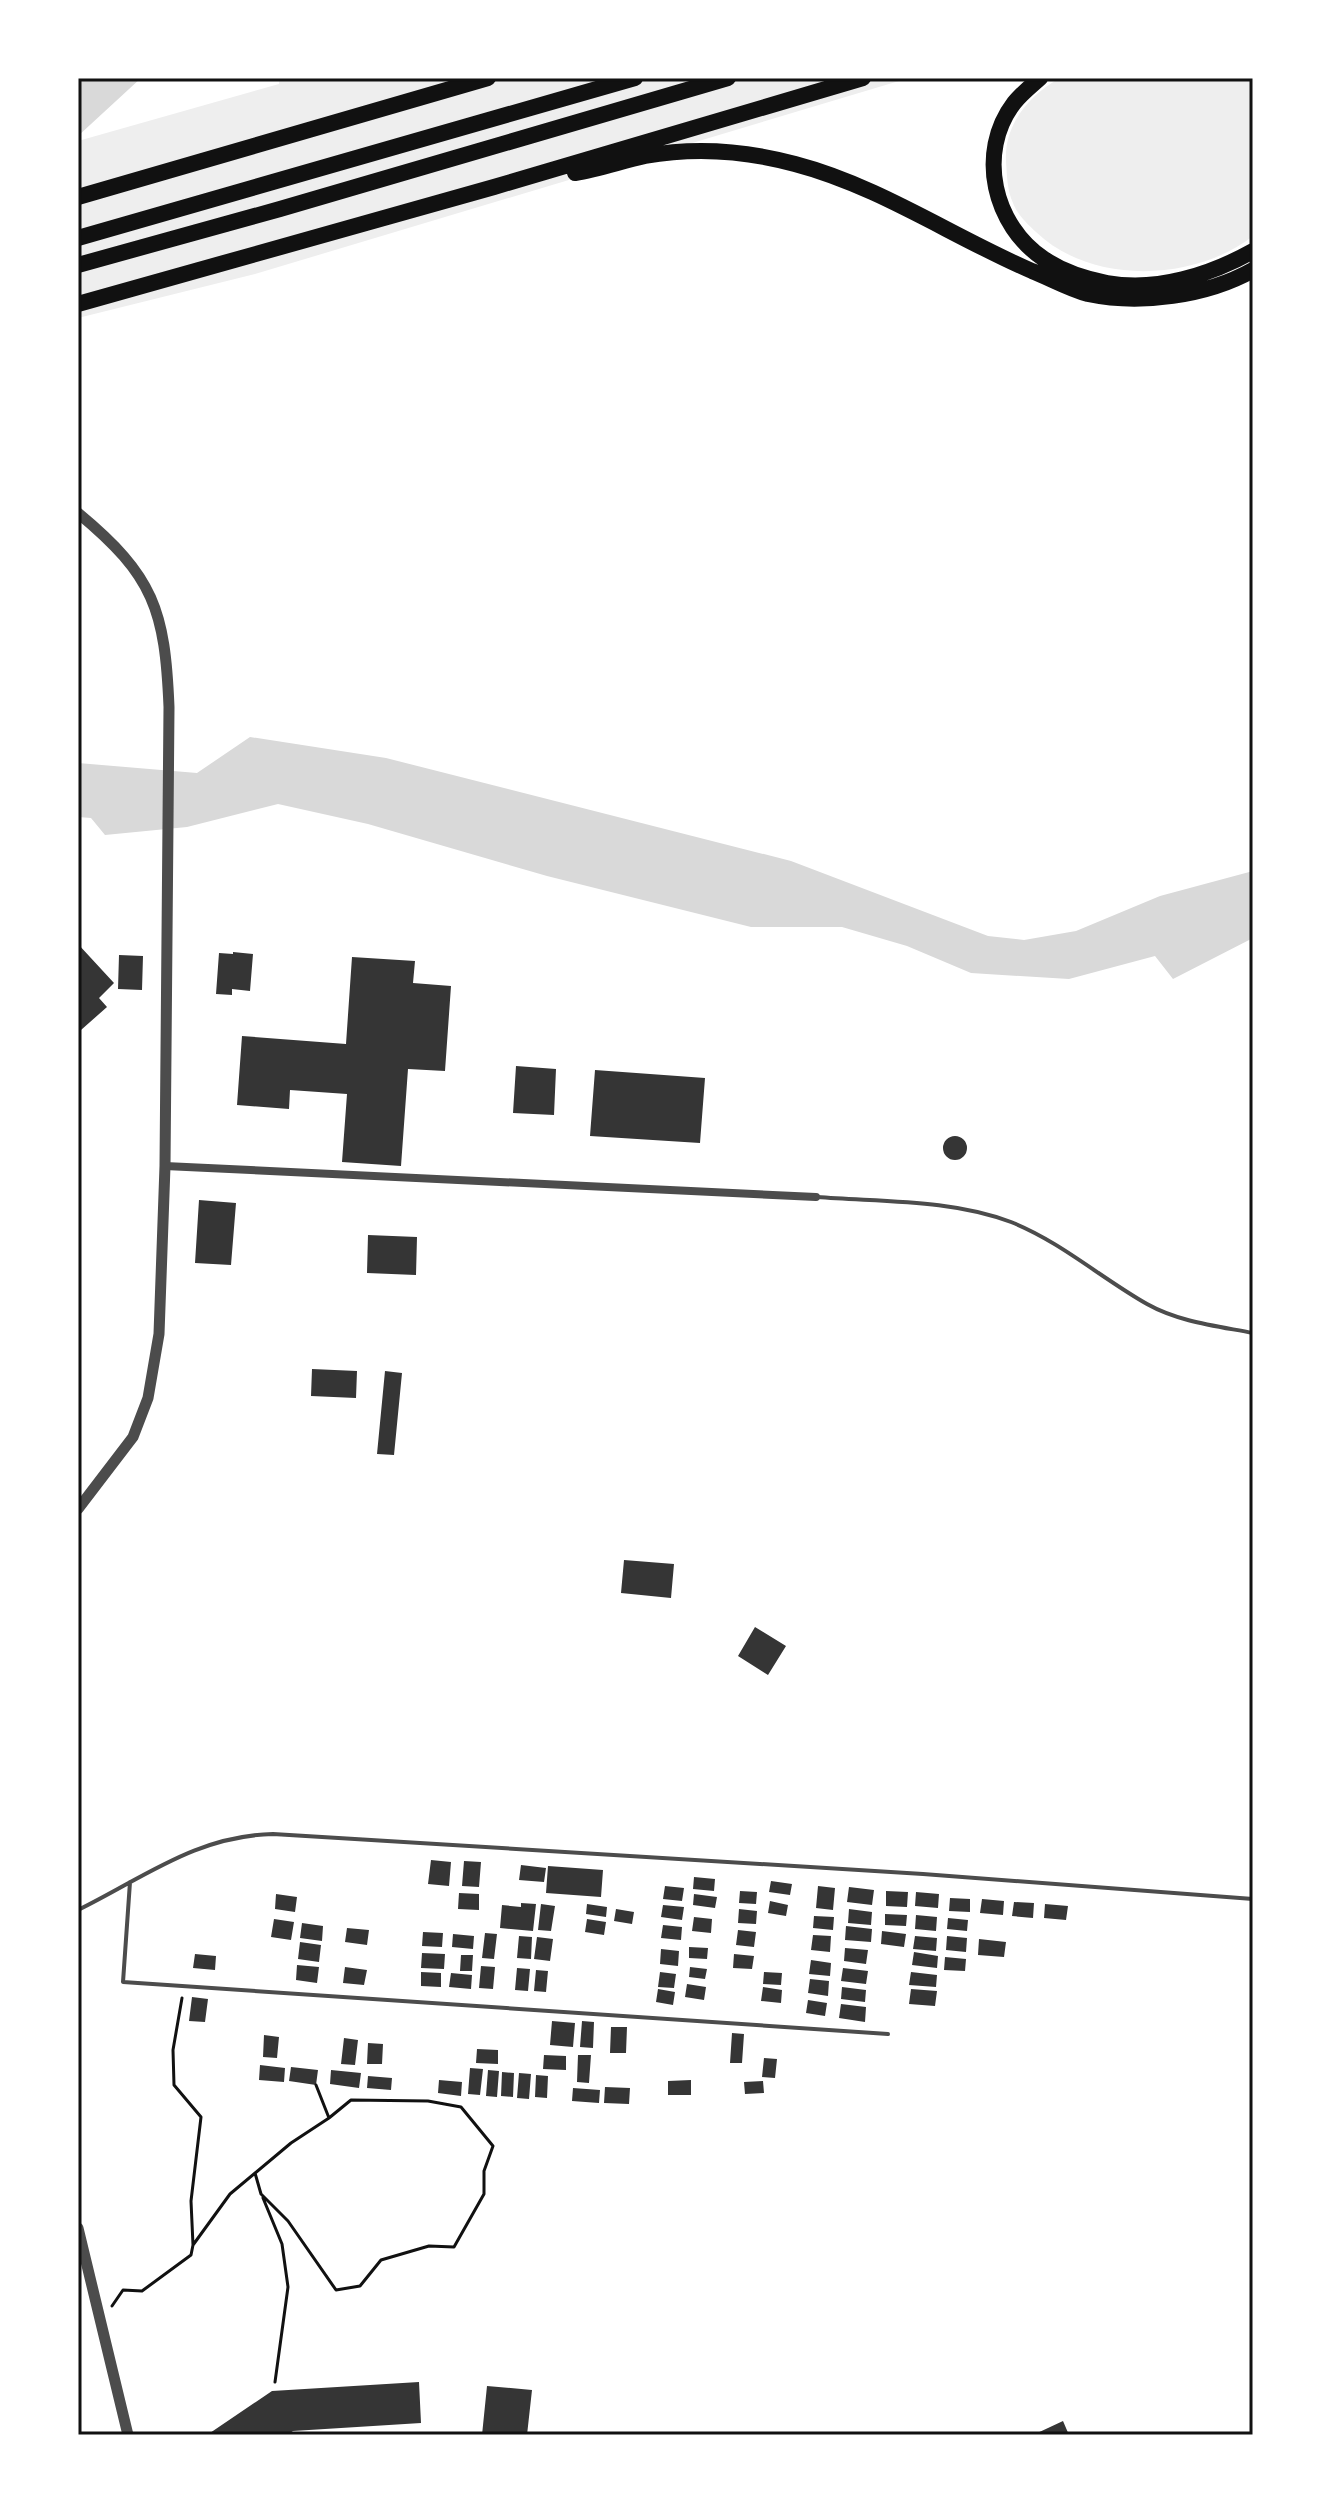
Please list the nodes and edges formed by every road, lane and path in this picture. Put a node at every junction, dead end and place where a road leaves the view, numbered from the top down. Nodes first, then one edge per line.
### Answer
1 (488, 78) edge
2 (635, 78) edge
3 (728, 78) edge
4 (863, 78) edge
5 (1040, 78) edge
6 (494, 187) junction
7 (78, 197) edge
8 (78, 238) edge
9 (1253, 251) edge
10 (78, 265) edge
11 (1253, 270) edge
12 (1086, 286) junction
13 (78, 304) edge
14 (78, 513) edge
15 (165, 1166) junction
16 (816, 1197) joint
17 (1253, 1333) edge
18 (78, 1509) edge
19 (130, 1882) junction
20 (1253, 1899) edge
21 (78, 1910) edge
22 (185, 1986) junction
23 (888, 2034) dead end
24 (316, 2085) dead end
25 (329, 2118) junction
26 (255, 2173) junction
27 (261, 2194) junction
28 (78, 2228) edge
29 (193, 2245) junction
30 (101, 2321) junction
31 (275, 2382) dead end
32 (128, 2435) edge

1 - 7 highway
2 - 8 highway
3 - 10 highway
4 - 6 highway
5 - 12 highway
6 - 12 highway
6 - 13 highway
9 - 12 highway
11 - 12 highway
14 - 15 street
15 - 16 street
15 - 18 street
16 - 17 lane
19 - 20 lane
19 - 21 lane
19 - 22 lane
22 - 23 lane
22 - 29 path
24 - 25 path
25 - 26 path
25 - 27 path
26 - 27 path
26 - 29 path
27 - 31 path
28 - 30 street
29 - 30 path
30 - 32 street

